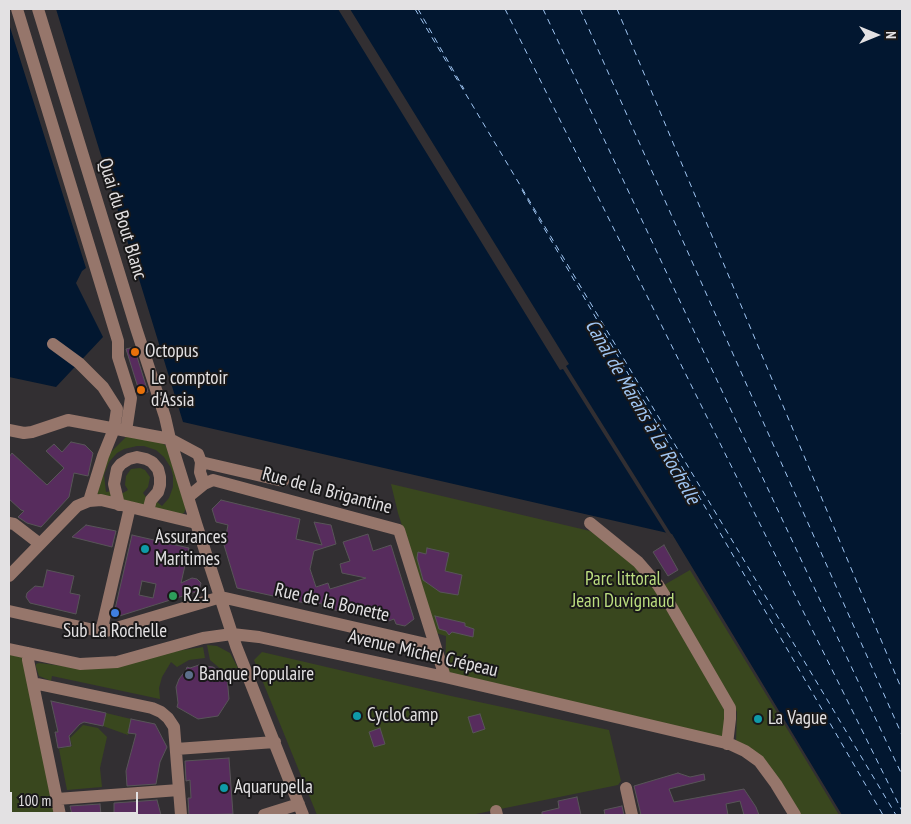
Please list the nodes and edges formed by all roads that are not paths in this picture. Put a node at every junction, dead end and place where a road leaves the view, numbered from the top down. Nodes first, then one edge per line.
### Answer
1 (17, 9) edge
2 (38, 9) edge
3 (53, 344) dead end
4 (9, 430) edge
5 (120, 430) junction
6 (170, 440) junction
7 (201, 462) junction
8 (283, 481) dead end
9 (204, 484) junction
10 (188, 497) junction
11 (89, 500) junction
12 (125, 506) junction
13 (148, 512) junction
14 (9, 523) edge
15 (196, 523) junction
16 (590, 523) dead end
17 (40, 544) junction
18 (9, 576) edge
19 (221, 597) junction
20 (9, 611) edge
21 (101, 632) junction
22 (232, 634) junction
23 (434, 646) junction
24 (9, 649) edge
25 (28, 654) junction
26 (444, 677) junction
27 (33, 683) junction
28 (275, 742) junction
29 (727, 744) junction
30 (176, 749) junction
31 (626, 788) dead end
32 (179, 790) junction
33 (57, 800) junction
34 (301, 810) edge
35 (60, 815) edge
36 (181, 815) edge
37 (264, 815) edge
38 (632, 815) edge
39 (796, 815) edge

1 - 5 street, Quai du Bout Blanc
2 - 6 street, Quai du Bout Blanc
3 - 5 street
4 - 5 street
5 - 6 street
5 - 11 street
6 - 7 street
6 - 10 street, Quai du Bout Blanc
7 - 8 street
7 - 9 street
9 - 10 street
9 - 23 street, Rue de la Brigantine
10 - 15 street, Quai du Bout Blanc
11 - 12 street
11 - 17 street
12 - 13 street
12 - 13 street
12 - 21 street
13 - 15 street
14 - 17 street
15 - 19 street, Quai du Bout Blanc
16 - 29 street
17 - 18 street
19 - 21 street
19 - 22 street, Quai du Bout Blanc
19 - 23 street, Rue de la Bonette
20 - 21 street
22 - 25 street, Avenue Michel Crépeau
22 - 26 street, Avenue Michel Crépeau
22 - 28 street, Quai du Bout Blanc
23 - 26 street, Rue de la Brigantine
24 - 25 street, Avenue Michel Crépeau
25 - 27 street
26 - 29 street, Avenue Michel Crépeau
27 - 30 street
27 - 33 street
28 - 30 street
28 - 34 street, Quai du Bout Blanc
29 - 39 street, Avenue Michel Crépeau
30 - 32 street
31 - 38 street
32 - 33 street
32 - 36 street
33 - 35 street
34 - 37 street

